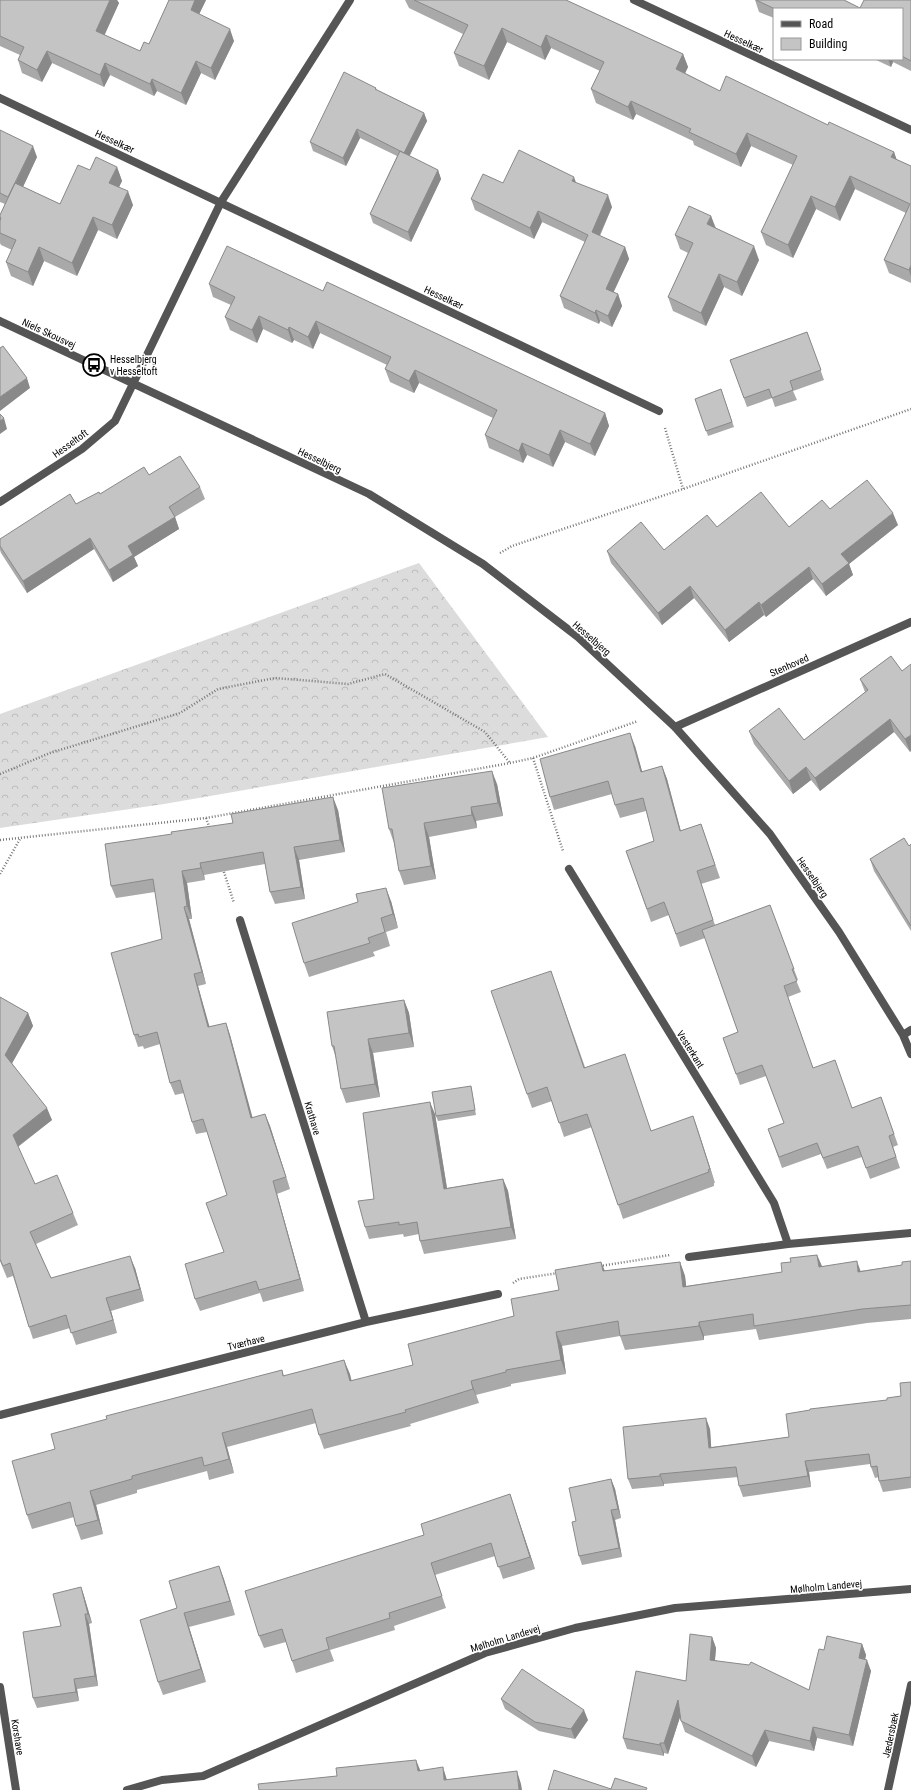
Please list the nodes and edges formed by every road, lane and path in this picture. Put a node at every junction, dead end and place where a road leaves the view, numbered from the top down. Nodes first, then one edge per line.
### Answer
1 (350, 0) edge
2 (634, 0) edge
3 (0, 98) edge
4 (911, 130) edge
5 (221, 202) junction
6 (0, 321) edge
7 (133, 383) junction
8 (911, 409) edge
9 (659, 411) joint
10 (683, 489) junction
11 (0, 502) edge
12 (483, 564) junction
13 (911, 622) edge
14 (675, 727) junction
15 (533, 758) junction
16 (510, 763) junction
17 (0, 774) edge
18 (206, 818) junction
19 (211, 832) edge
20 (21, 838) junction
21 (0, 840) edge
22 (221, 862) edge
23 (569, 869) joint
24 (0, 874) edge
25 (240, 920) joint
26 (911, 1030) edge
27 (903, 1035) junction
28 (911, 1054) edge
29 (911, 1233) edge
30 (788, 1244) junction
31 (689, 1257) joint
32 (597, 1266) edge
33 (566, 1271) edge
34 (498, 1294) joint
35 (366, 1322) junction
36 (0, 1415) edge
37 (911, 1589) edge
38 (911, 1685) edge
39 (0, 1688) edge
40 (16, 1790) edge
41 (127, 1790) edge
42 (888, 1790) edge

1 - 5 street
2 - 4 street, Hesselkær
3 - 5 street, Hesselkær
5 - 7 street
5 - 9 street, Hesselkær
6 - 7 street, Niels Skousvej
7 - 11 street, Hesseltoft
7 - 12 street, Hesselbjerg
8 - 10 path
9 - 10 path
10 - 12 path
12 - 14 street, Hesselbjerg
13 - 14 street, Stenhoved
14 - 15 path
14 - 27 street, Hesselbjerg
15 - 16 path
15 - 23 path
16 - 17 path
16 - 18 path
18 - 19 path
18 - 20 path
20 - 21 path
20 - 24 path
22 - 25 path
23 - 30 street, Vesterkant
25 - 35 street, Krathave
26 - 27 street
27 - 28 street, Hesselbjerg
29 - 30 street
30 - 31 street
31 - 32 path
33 - 34 path
34 - 35 street, Tværhave
35 - 36 street, Tværhave
37 - 41 street, Mølholm Landevej
38 - 42 street, Jædersbæk
39 - 40 street, Korshave

